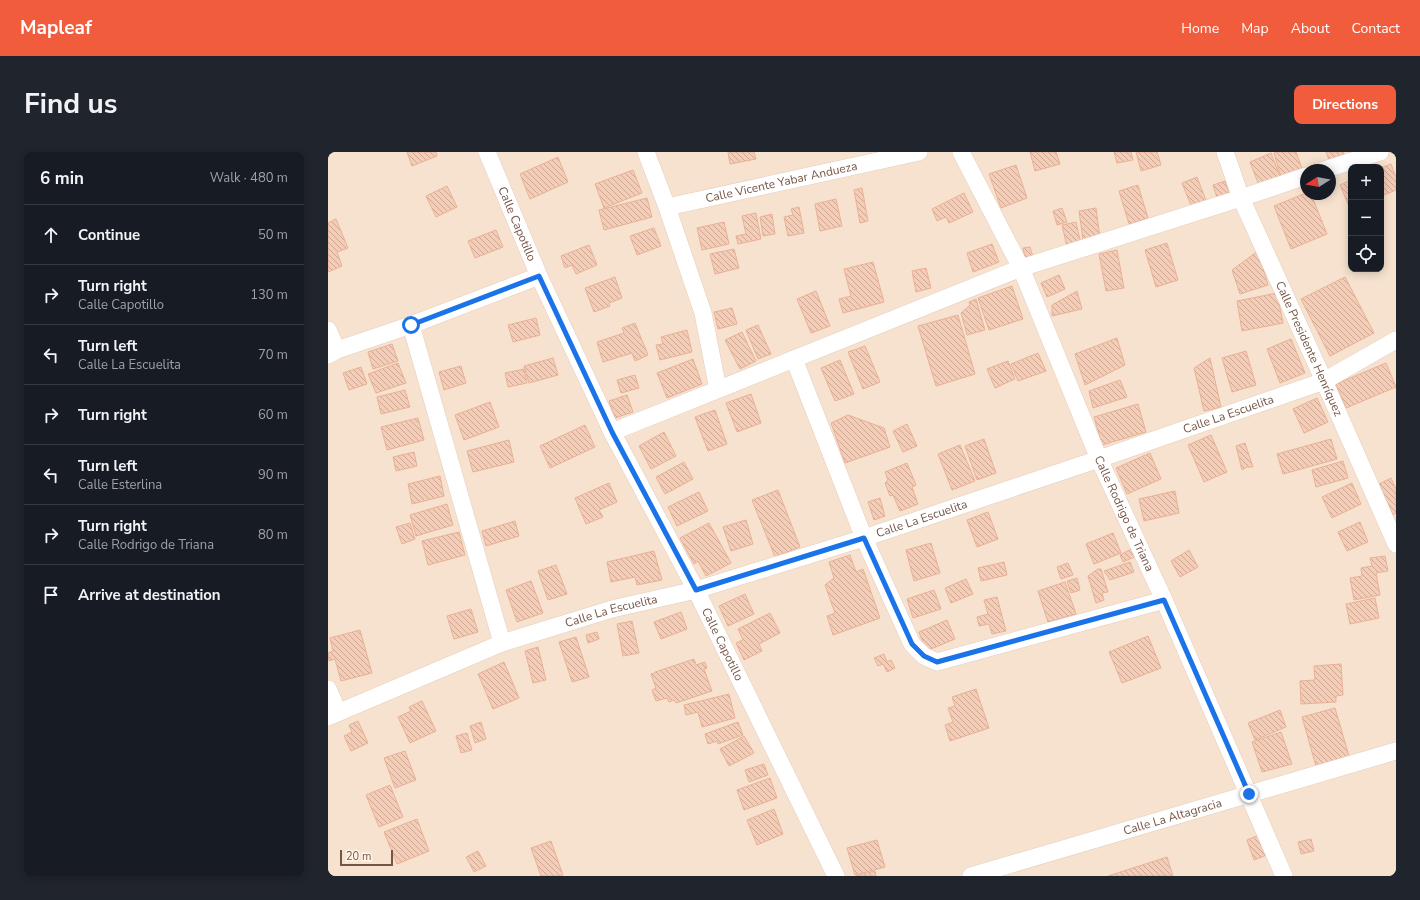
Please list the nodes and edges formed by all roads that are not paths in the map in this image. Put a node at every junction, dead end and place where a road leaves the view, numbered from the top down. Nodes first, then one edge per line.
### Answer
1 (487, 152) edge
2 (646, 152) edge
3 (919, 152) edge
4 (961, 152) edge
5 (1225, 152) edge
6 (1380, 152) edge
7 (1336, 166) edge
8 (1300, 178) edge
9 (1241, 198) junction
10 (667, 207) junction
11 (1020, 268) junction
12 (539, 276) junction
13 (411, 325) junction
14 (328, 330) edge
15 (1396, 340) edge
16 (333, 352) edge
17 (794, 359) junction
18 (1324, 381) junction
19 (718, 389) junction
20 (612, 432) junction
21 (1099, 459) junction
22 (864, 538) junction
23 (1396, 544) edge
24 (696, 590) junction
25 (1164, 600) junction
26 (502, 643) junction
27 (328, 688) edge
28 (333, 715) edge
29 (1396, 751) edge
30 (1249, 794) junction
31 (836, 876) edge
32 (971, 876) edge
33 (1284, 876) edge

1 - 12 street, Calle Capotillo
2 - 10 street
3 - 10 street, Calle Vicente Yabar Andueza
4 - 11 street, Calle Rodrigo de Triana
5 - 9 street, Calle Presidente Henríquez
6 - 7 street
8 - 9 street
9 - 11 street
9 - 18 street, Calle Presidente Henríquez
10 - 19 street
11 - 17 street
11 - 21 street, Calle Rodrigo de Triana
12 - 13 street
12 - 20 street, Calle Capotillo
13 - 16 street
13 - 26 street
14 - 16 street
15 - 18 street, Calle La Escuelita
17 - 19 street
17 - 22 street
18 - 21 street, Calle La Escuelita
18 - 23 street, Calle Presidente Henríquez
19 - 20 street
20 - 24 street, Calle Capotillo
21 - 22 street, Calle La Escuelita
21 - 25 street, Calle Rodrigo de Triana
22 - 24 street, Calle La Escuelita
22 - 25 street
24 - 26 street, Calle La Escuelita
24 - 31 street, Calle Capotillo
25 - 30 street, Calle Rodrigo de Triana
26 - 28 street, Calle La Escuelita
27 - 28 street
29 - 30 street, Calle La Altagracia
30 - 32 street, Calle La Altagracia
30 - 33 street, Calle Rodrigo de Triana

